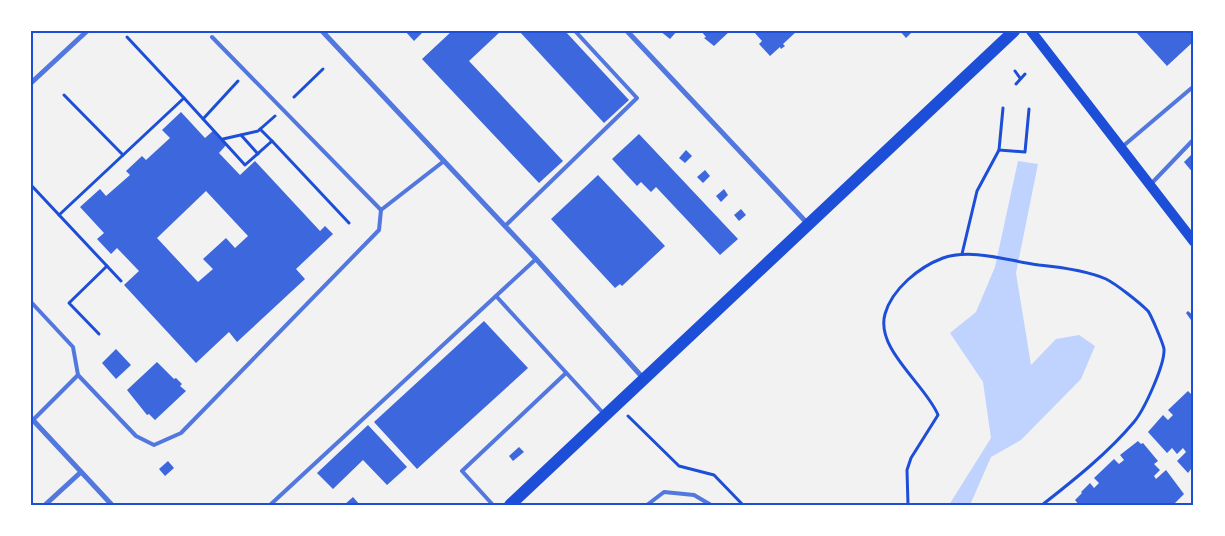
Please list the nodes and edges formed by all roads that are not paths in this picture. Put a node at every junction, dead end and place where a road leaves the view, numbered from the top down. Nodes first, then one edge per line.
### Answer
1 (87, 31) edge
2 (322, 31) edge
3 (575, 31) edge
4 (627, 31) edge
5 (1014, 31) edge
6 (1031, 31) edge
7 (212, 37) dead end
8 (31, 83) edge
9 (1194, 86) edge
10 (1194, 139) edge
11 (1122, 147) junction
12 (444, 161) junction
13 (1150, 185) junction
14 (381, 210) junction
15 (810, 225) junction
16 (505, 226) junction
17 (1194, 242) edge
18 (536, 259) junction
19 (496, 296) junction
20 (31, 302) edge
21 (566, 373) junction
22 (78, 376) junction
23 (644, 379) junction
24 (605, 416) junction
25 (32, 419) edge
26 (81, 472) junction
27 (45, 505) edge
28 (112, 505) edge
29 (270, 505) edge
30 (494, 505) edge
31 (510, 505) edge
32 (647, 505) edge
33 (711, 505) edge

1 - 8 street
2 - 12 street
3 - 16 lane
4 - 15 street
5 - 15 main road
6 - 11 main road
7 - 14 lane
9 - 11 lane
10 - 13 lane
11 - 13 main road
12 - 14 lane
12 - 16 street
13 - 17 main road
14 - 22 lane
15 - 23 main road
16 - 18 street
18 - 19 lane
18 - 23 street
19 - 21 lane
19 - 29 lane
20 - 22 lane
21 - 24 lane
21 - 30 lane
22 - 25 lane
23 - 24 main road
24 - 31 main road
25 - 26 street
26 - 27 street
26 - 28 street
32 - 33 lane

